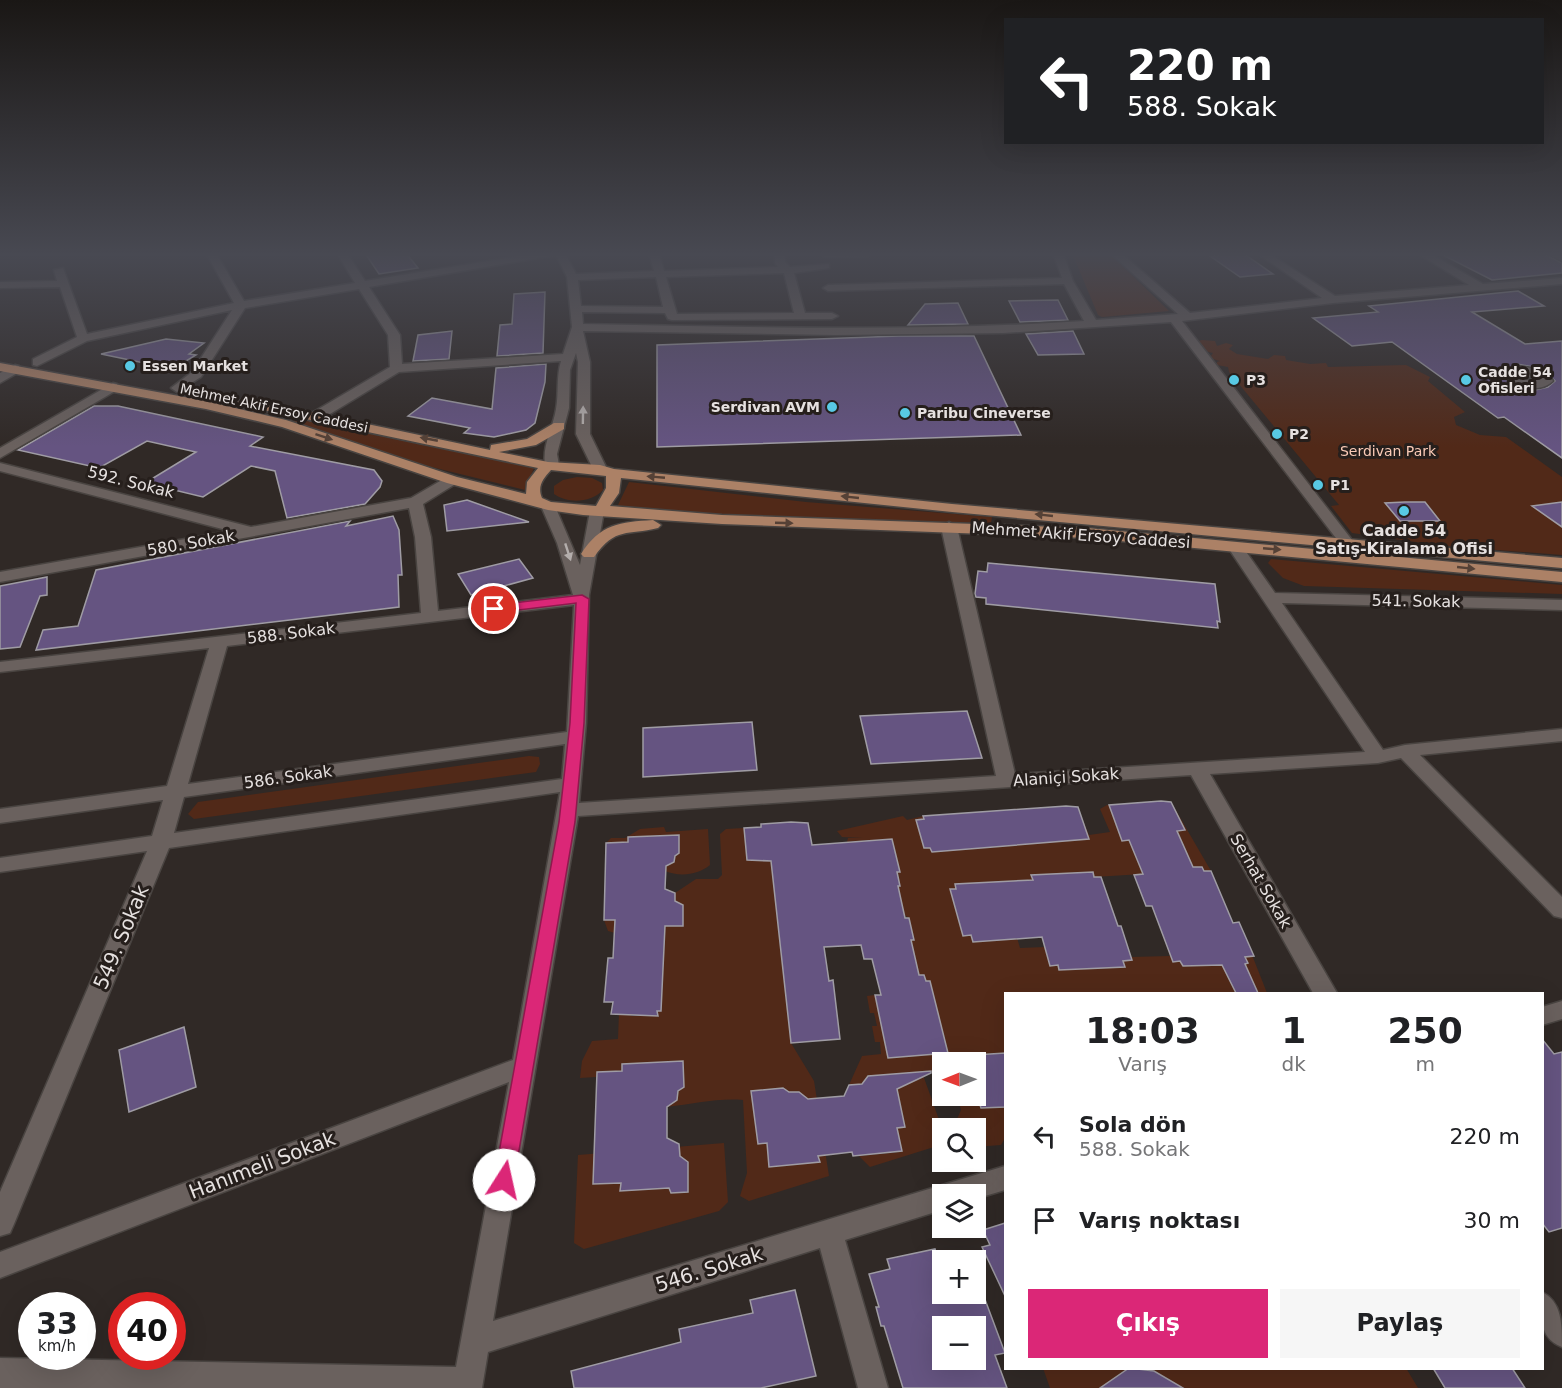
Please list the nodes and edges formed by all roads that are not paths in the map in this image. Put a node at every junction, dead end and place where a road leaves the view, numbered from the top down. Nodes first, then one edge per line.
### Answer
1 (1180, 317) edge
2 (75, 318) edge
3 (179, 318) edge
4 (233, 318) edge
5 (384, 318) edge
6 (577, 318) edge
7 (833, 318) edge
8 (1089, 318) edge
9 (1170, 318) edge
10 (1092, 324) junction
11 (578, 331) junction
12 (835, 332) junction
13 (82, 338) junction
14 (0, 356) edge
15 (569, 357) junction
16 (37, 362) junction
17 (0, 367) edge
18 (396, 368) junction
19 (15, 369) junction
20 (1562, 377) edge
21 (0, 379) edge
22 (1546, 380) dead end
23 (113, 387) junction
24 (177, 388) junction
25 (315, 417) junction
26 (559, 426) junction
27 (463, 446) junction
28 (0, 454) edge
29 (550, 465) junction
30 (0, 467) edge
31 (606, 471) junction
32 (452, 480) junction
33 (415, 502) junction
34 (543, 504) junction
35 (598, 510) junction
36 (745, 522) junction
37 (949, 527) junction
38 (253, 531) junction
39 (1347, 543) junction
40 (1235, 546) junction
41 (589, 554) junction
42 (1562, 563) edge
43 (0, 577) edge
44 (1562, 577) edge
45 (1271, 598) junction
46 (582, 599) junction
47 (1562, 605) edge
48 (429, 616) junction
49 (220, 641) junction
50 (0, 667) edge
51 (1562, 735) edge
52 (575, 737) junction
53 (1405, 751) junction
54 (1378, 757) junction
55 (1197, 769) junction
56 (1006, 781) junction
57 (571, 784) junction
58 (176, 792) junction
59 (568, 810) junction
60 (0, 816) edge
61 (161, 842) junction
62 (0, 865) edge
63 (1562, 910) edge
64 (1324, 992) edge
65 (1562, 1010) edge
66 (1544, 1015) edge
67 (524, 1066) junction
68 (1004, 1178) edge
69 (986, 1184) edge
70 (932, 1201) edge
71 (0, 1224) edge
72 (829, 1232) junction
73 (0, 1265) edge
74 (1544, 1309) edge
75 (1562, 1333) edge
76 (476, 1341) junction
77 (0, 1373) edge
78 (468, 1385) edge
79 (873, 1388) edge

1 - 39 street
2 - 13 street
3 - 13 street
4 - 24 street
5 - 18 street
6 - 11 street
7 - 12 street
8 - 10 street
9 - 10 street
10 - 12 street
11 - 12 street
11 - 15 street
31 -> 11 street
13 - 16 street
14 - 16 main road, Mehmet Akif Ersoy Caddesi
15 - 18 street
15 - 26 street
16 - 24 main road, Mehmet Akif Ersoy Caddesi
17 - 19 main road, Mehmet Akif Ersoy Caddesi
18 - 25 street
19 - 21 street
19 - 23 main road, Mehmet Akif Ersoy Caddesi
20 - 22 street
23 - 28 street
23 -> 32 main road, Mehmet Akif Ersoy Caddesi
24 - 25 main road, Mehmet Akif Ersoy Caddesi
27 -> 25 main road, Mehmet Akif Ersoy Caddesi
26 - 27 main road
26 - 29 street
27 - 29 main road, Mehmet Akif Ersoy Caddesi
29 - 31 main road, Mehmet Akif Ersoy Caddesi
29 - 34 main road
30 - 38 street, 592. Sokak
31 - 35 main road
39 -> 31 main road, Mehmet Akif Ersoy Caddesi
32 - 33 street
32 - 34 main road, Mehmet Akif Ersoy Caddesi
33 - 38 street, 580. Sokak
33 - 48 street
34 - 35 main road, Mehmet Akif Ersoy Caddesi
34 -> 46 street
35 - 36 main road, Mehmet Akif Ersoy Caddesi
35 - 41 street
36 -> 37 main road, Mehmet Akif Ersoy Caddesi
36 - 41 main road
37 - 40 main road, Mehmet Akif Ersoy Caddesi
37 - 56 street
38 - 43 street, 580. Sokak
39 - 42 main road, Mehmet Akif Ersoy Caddesi
40 -> 44 main road, Mehmet Akif Ersoy Caddesi
40 - 45 street
41 - 46 street
45 - 47 street, 541. Sokak
45 - 54 street
46 - 48 street, 588. Sokak
46 - 52 street
48 - 49 street, 588. Sokak
49 - 50 street, 588. Sokak
49 - 58 street, 549. Sokak
51 - 53 street, Alaniçi Sokak
52 - 57 street
52 - 58 street, 586. Sokak
53 - 54 street, Alaniçi Sokak
53 - 63 street
54 - 55 street, Alaniçi Sokak
55 - 56 street, Alaniçi Sokak
55 - 64 street, Serhat Sokak
56 - 59 street, Alaniçi Sokak
57 - 59 street
57 - 61 street
58 - 60 street, 586. Sokak
58 - 61 street, 549. Sokak
59 - 67 street
61 - 62 street
61 - 71 street, 549. Sokak
65 - 66 street
67 - 73 street, Hanımeli Sokak
67 - 76 street
68 - 69 street
70 - 72 street, 546. Sokak
72 - 76 street, 546. Sokak
72 - 79 street
74 - 75 street
76 - 78 street
77 - 78 street

